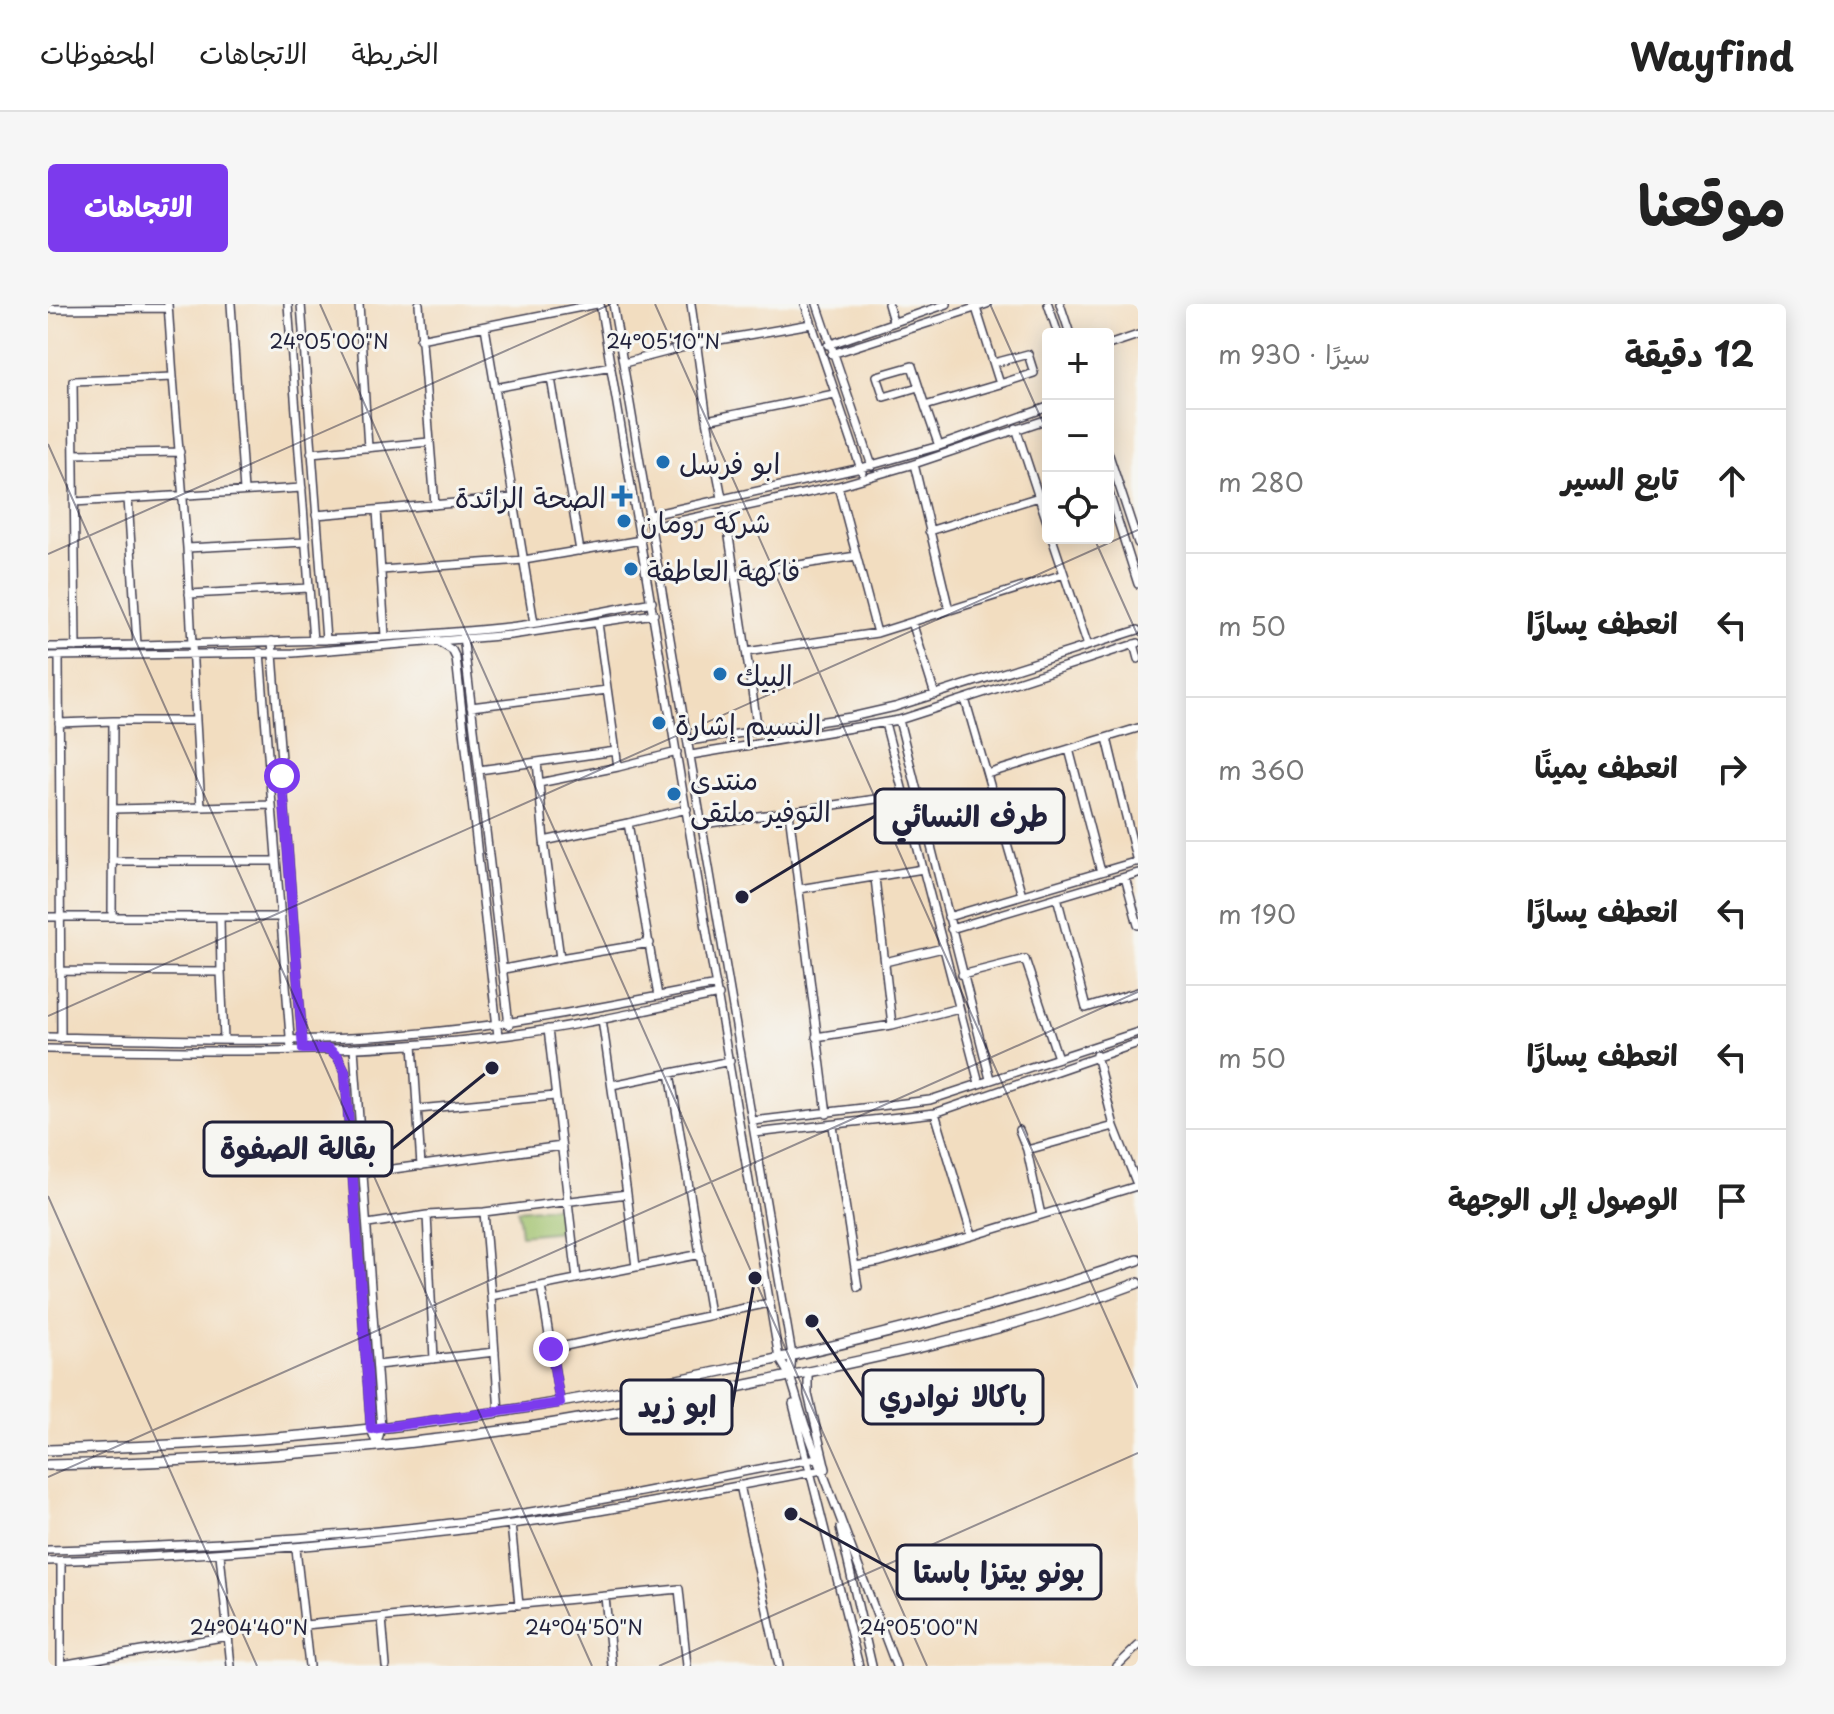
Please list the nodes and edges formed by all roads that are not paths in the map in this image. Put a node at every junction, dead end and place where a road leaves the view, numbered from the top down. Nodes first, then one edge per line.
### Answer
1 (231, 304) edge
2 (288, 304) edge
3 (301, 304) edge
4 (359, 304) edge
5 (419, 304) edge
6 (538, 304) edge
7 (599, 304) edge
8 (613, 304) edge
9 (691, 304) edge
10 (805, 304) edge
11 (817, 304) edge
12 (888, 304) edge
13 (947, 304) edge
14 (987, 304) edge
15 (1048, 304) edge
16 (1060, 304) edge
17 (168, 306) edge
18 (976, 308) junction
19 (48, 309) edge
20 (541, 316) junction
21 (893, 321) junction
22 (811, 324) junction
23 (485, 327) junction
24 (1056, 328) edge
25 (1068, 328) edge
26 (1138, 335) edge
27 (420, 339) junction
28 (1114, 343) edge
29 (696, 344) junction
30 (831, 344) junction
31 (819, 348) junction
32 (834, 353) junction
33 (823, 358) junction
34 (624, 363) junction
35 (994, 363) junction
36 (611, 366) junction
37 (173, 377) junction
38 (551, 378) junction
39 (1000, 384) junction
40 (918, 387) junction
41 (495, 388) junction
42 (834, 394) junction
43 (925, 406) junction
44 (1042, 409) edge
45 (707, 420) junction
46 (1042, 421) edge
47 (1016, 428) junction
48 (429, 442) junction
49 (939, 446) junction
50 (368, 448) junction
51 (180, 452) junction
52 (311, 453) junction
53 (74, 454) junction
54 (872, 464) junction
55 (914, 464) junction
56 (861, 468) junction
57 (1114, 470) edge
58 (875, 475) junction
59 (864, 477) junction
60 (838, 486) junction
61 (302, 488) junction
62 (244, 491) junction
63 (183, 495) junction
64 (1039, 497) junction
65 (128, 498) junction
66 (513, 498) junction
67 (722, 498) junction
68 (74, 502) junction
69 (435, 505) junction
70 (1042, 506) edge
71 (1114, 509) edge
72 (377, 510) junction
73 (725, 510) junction
74 (316, 515) junction
75 (651, 515) junction
76 (652, 527) junction
77 (929, 531) junction
78 (641, 540) junction
79 (306, 542) junction
80 (1138, 543) edge
81 (1054, 544) edge
82 (187, 548) junction
83 (580, 551) junction
84 (856, 556) junction
85 (524, 560) junction
86 (381, 570) junction
87 (1064, 574) junction
88 (735, 575) junction
89 (1138, 584) edge
90 (309, 588) junction
91 (189, 594) junction
92 (652, 602) junction
93 (949, 610) junction
94 (654, 614) junction
95 (912, 622) junction
96 (534, 623) junction
97 (598, 623) junction
98 (1138, 630) edge
99 (877, 633) junction
100 (462, 635) junction
101 (385, 636) junction
102 (313, 639) junction
103 (326, 639) junction
104 (259, 641) junction
105 (272, 641) junction
106 (437, 642) junction
107 (192, 644) junction
108 (1136, 644) edge
109 (137, 645) junction
110 (1088, 646) junction
111 (48, 647) edge
112 (76, 647) junction
113 (327, 651) junction
114 (314, 652) junction
115 (746, 652) junction
116 (260, 654) junction
117 (273, 654) junction
118 (192, 655) junction
119 (48, 656) edge
120 (59, 656) junction
121 (1138, 659) edge
122 (607, 690) junction
123 (935, 695) junction
124 (965, 699) junction
125 (471, 707) junction
126 (899, 720) junction
127 (113, 721) junction
128 (196, 721) junction
129 (59, 723) junction
130 (885, 723) junction
131 (1138, 728) edge
132 (758, 731) junction
133 (1107, 738) junction
134 (689, 741) junction
135 (1069, 749) junction
136 (616, 751) junction
137 (677, 752) junction
138 (691, 755) junction
139 (537, 762) junction
140 (618, 767) junction
141 (479, 770) junction
142 (987, 774) junction
143 (539, 783) junction
144 (904, 795) junction
145 (272, 805) junction
146 (201, 807) junction
147 (113, 809) junction
148 (687, 809) junction
149 (789, 812) junction
150 (628, 823) junction
151 (703, 824) junction
152 (544, 841) junction
153 (112, 861) junction
154 (276, 861) junction
155 (1138, 862) edge
156 (923, 869) junction
157 (1101, 872) junction
158 (1138, 874) edge
159 (1125, 877) junction
160 (875, 878) junction
161 (799, 889) junction
162 (1022, 895) junction
163 (1057, 897) junction
164 (48, 917) edge
165 (59, 917) junction
166 (112, 917) junction
167 (220, 917) junction
168 (281, 917) junction
169 (948, 917) junction
170 (1138, 925) edge
171 (951, 929) junction
172 (650, 943) junction
173 (943, 948) junction
174 (560, 958) junction
175 (885, 962) junction
176 (504, 969) junction
177 (60, 971) junction
178 (221, 972) junction
179 (962, 975) junction
180 (716, 985) junction
181 (1138, 992) edge
182 (719, 995) junction
183 (658, 996) junction
184 (959, 1008) junction
185 (602, 1019) junction
186 (509, 1023) junction
187 (497, 1025) junction
188 (892, 1025) junction
189 (548, 1029) junction
190 (1138, 1032) edge
191 (510, 1035) junction
192 (498, 1036) junction
193 (48, 1037) edge
194 (816, 1037) junction
195 (61, 1038) junction
196 (290, 1038) junction
197 (302, 1038) junction
198 (224, 1039) junction
199 (1138, 1043) edge
200 (413, 1045) junction
201 (354, 1048) junction
202 (48, 1049) edge
203 (291, 1049) junction
204 (303, 1049) junction
205 (329, 1049) junction
206 (1096, 1055) junction
207 (1058, 1058) junction
208 (730, 1061) junction
209 (670, 1073) junction
210 (990, 1079) junction
211 (979, 1083) junction
212 (612, 1085) junction
213 (555, 1096) junction
214 (418, 1109) junction
215 (935, 1113) junction
216 (827, 1114) junction
217 (753, 1121) junction
218 (833, 1126) junction
219 (1114, 1126) junction
220 (1019, 1130) dead end
221 (755, 1133) junction
222 (562, 1146) junction
223 (1027, 1150) junction
224 (421, 1166) junction
225 (364, 1173) junction
226 (1138, 1186) edge
227 (627, 1194) junction
228 (567, 1201) junction
229 (484, 1212) junction
230 (427, 1215) junction
231 (1041, 1215) junction
232 (368, 1224) junction
233 (972, 1236) junction
234 (701, 1254) junction
235 (1138, 1260) edge
236 (855, 1266) junction
237 (636, 1267) junction
238 (577, 1279) junction
239 (1138, 1283) edge
240 (541, 1286) junction
241 (858, 1287) dead end
242 (491, 1296) junction
243 (769, 1303) junction
244 (710, 1314) junction
245 (551, 1349) junction
246 (495, 1352) junction
247 (792, 1355) junction
248 (779, 1358) junction
249 (434, 1359) junction
250 (377, 1365) junction
251 (808, 1373) junction
252 (790, 1376) junction
253 (791, 1398) dead end
254 (560, 1403) junction
255 (499, 1413) junction
256 (376, 1429) junction
257 (377, 1445) junction
258 (48, 1450) edge
259 (817, 1458) junction
260 (807, 1460) junction
261 (48, 1465) edge
262 (822, 1470) junction
263 (810, 1472) junction
264 (740, 1485) junction
265 (833, 1500) junction
266 (511, 1524) junction
267 (296, 1549) junction
268 (48, 1550) edge
269 (220, 1554) junction
270 (48, 1561) edge
271 (61, 1561) junction
272 (605, 1597) junction
273 (519, 1605) junction
274 (382, 1618) junction
275 (305, 1625) junction
276 (228, 1636) junction
277 (1138, 1646) edge
278 (61, 1666) edge
279 (231, 1666) edge
280 (309, 1666) edge
281 (386, 1666) edge
282 (612, 1666) edge
283 (687, 1666) edge
284 (779, 1666) edge
285 (859, 1666) edge
286 (872, 1666) edge
287 (896, 1666) edge
288 (1117, 1666) edge

1 - 62 street
2 - 61 street
3 - 52 street
4 - 50 street
5 - 27 street
6 - 20 street
7 - 20 street
7 - 36 street
8 - 34 street
9 - 29 street
10 - 22 street
11 - 30 street
12 - 21 street
13 - 21 street
14 - 18 street
15 - 24 street
16 - 25 street
17 - 19 street
17 - 37 street
18 - 32 street
18 - 35 street
20 - 23 street
21 - 30 street
22 - 29 street
22 - 31 street
23 - 27 street
23 - 41 street
26 - 28 street
27 - 48 street
29 - 34 street
29 - 45 street
30 - 31 street
30 - 32 street
31 - 33 street
32 - 33 street
32 - 54 street
33 - 42 street
34 - 75 street
35 - 39 street
35 - 39 street
36 - 38 street
36 - 78 street
37 - 51 street
37 - 53 street
38 - 41 street
38 - 83 street
39 - 43 street
40 - 40 street
40 - 43 street
41 - 66 street
42 - 45 street
42 - 56 street
43 - 49 street
44 - 49 street
45 - 67 street
46 - 47 street
47 - 55 street
47 - 64 street
48 - 50 street
48 - 69 street
49 - 54 street
50 - 52 street
51 - 53 street
51 - 63 street
52 - 74 street
53 - 68 street
54 - 56 street
54 - 58 street
55 - 58 street
55 - 77 street
56 - 59 street
56 - 67 street
57 - 80 street
58 - 59 street
59 - 60 street
60 - 73 street
60 - 84 street
61 - 62 street
61 - 79 street
62 - 63 street
63 - 65 street
63 - 82 street
64 - 70 street
64 - 77 street
65 - 68 street
65 - 109 street
66 - 69 street
66 - 85 street
67 - 75 street
68 - 112 street
69 - 72 street
71 - 89 street
72 - 74 street
72 - 86 street
73 - 76 street
73 - 88 street
74 - 103 street
75 - 76 street
76 - 134 street
77 - 93 street
78 - 83 street
78 - 92 street
79 - 82 street
79 - 90 street
81 - 87 street
82 - 91 street
83 - 85 street
84 - 88 street
84 - 99 street
85 - 86 street
85 - 96 street
86 - 101 street
87 - 93 street
87 - 110 street
88 - 115 street
90 - 91 street
90 - 102 street
91 - 107 street
92 - 94 street
92 - 96 street
93 - 95 street
94 - 97 street
94 - 137 street
95 - 99 street
95 - 123 street
96 - 100 street
97 - 100 street
97 - 122 street
98 - 110 street
99 - 115 street
100 - 101 street
100 - 106 street
100 - 125 street
101 - 103 street
102 - 103 street
102 - 105 street
102 - 114 street
103 - 113 street
104 - 105 street
104 - 107 street
104 - 116 street
105 - 117 street
106 - 113 street
106 - 187 street
107 - 109 street
107 - 118 street
108 - 121 street
108 - 124 street
109 - 112 street
110 - 123 street
111 - 112 street
113 - 114 street
114 - 117 street
115 - 132 street
116 - 117 street
116 - 118 street
116 - 145 street
117 - 197 street
118 - 120 street
118 - 128 street
119 - 120 street
120 - 129 street
122 - 125 street
122 - 136 street
123 - 132 street
124 - 126 street
124 - 142 street
125 - 141 street
126 - 130 street
126 - 169 street
127 - 128 street
127 - 129 street
127 - 147 street
128 - 146 street
129 - 165 street
130 - 138 street
130 - 144 street
131 - 133 street
132 - 134 street
133 - 135 street
133 - 155 street
134 - 138 street
135 - 142 street
135 - 157 street
136 - 139 street
136 - 140 street
137 - 140 street
137 - 148 street
138 - 151 street
139 - 141 street
139 - 143 street
140 - 143 street
141 - 176 street
142 - 162 street
143 - 152 street
144 - 149 street
144 - 156 street
145 - 146 street
145 - 154 street
146 - 147 street
147 - 153 street
148 - 150 street
148 - 180 street
149 - 151 street
149 - 161 street
150 - 152 street
150 - 172 street
151 - 217 street
152 - 174 street
153 - 154 street
153 - 166 street
154 - 168 street
155 - 157 street
156 - 160 street
156 - 173 street
157 - 162 street
158 - 159 street
159 - 163 street
159 - 170 street
160 - 161 street
160 - 175 street
161 - 194 street
162 - 169 street
163 - 171 street
163 - 181 street
164 - 165 street
165 - 166 street
165 - 177 street
166 - 167 street
167 - 168 street
167 - 178 street
168 - 196 street
169 - 171 street
171 - 179 street
172 - 174 street
172 - 183 street
173 - 175 street
173 - 184 street
174 - 176 street
175 - 188 street
176 - 186 street
177 - 178 street
177 - 195 street
178 - 198 street
179 - 207 street
179 - 210 street
180 - 182 street
180 - 183 street
182 - 185 street
182 - 208 street
183 - 186 street
184 - 188 street
184 - 211 street
185 - 189 street
185 - 212 street
186 - 187 street
186 - 191 street
187 - 192 street
187 - 197 street
188 - 194 street
189 - 191 street
189 - 213 street
190 - 207 street
191 - 192 street
192 - 200 street
193 - 195 street
194 - 216 street
195 - 198 street
196 - 197 street
196 - 198 street
196 - 203 street
197 - 204 street
199 - 206 street
200 - 201 street
200 - 214 street
201 - 205 street
201 - 225 street
202 - 203 street
203 - 204 street
204 - 205 street
205 - 256 street
206 - 215 street
206 - 219 street
207 - 210 street
208 - 209 street
208 - 243 street
209 - 212 street
209 - 234 street
210 - 211 street
211 - 216 street
212 - 227 street
213 - 214 street
213 - 222 street
214 - 224 street
215 - 218 street
215 - 233 street
216 - 217 street
217 - 221 street
218 - 221 street
218 - 236 street
219 - 223 street
219 - 226 street
220 - 223 street
221 - 247 street
222 - 224 street
222 - 228 street
223 - 231 street
224 - 225 street
225 - 232 street
226 - 231 street
227 - 228 street
227 - 237 street
228 - 229 street
228 - 238 street
229 - 230 street
229 - 242 street
230 - 232 street
230 - 249 street
231 - 233 street
232 - 250 street
233 - 236 street
234 - 237 street
234 - 244 street
235 - 247 main road
236 - 241 street
237 - 238 street
238 - 240 street
239 - 251 main road
240 - 242 street
240 - 245 street
242 - 246 street
243 - 244 street
243 - 248 street
244 - 245 street
245 - 254 street
246 - 249 street
246 - 255 street
247 - 248 main road
247 - 252 street
248 - 252 street
248 - 254 main road
249 - 250 street
250 - 256 street
251 - 252 main road
251 - 265 street
252 - 257 main road
252 - 259 street
253 - 260 street
254 - 255 main road
255 - 256 main road
256 - 257 street
256 - 258 main road
257 - 261 main road
259 - 260 street
259 - 262 street
260 - 263 street
260 - 268 street
262 - 263 street
262 - 265 street
263 - 264 street
263 - 285 street
264 - 266 street
264 - 284 street
265 - 286 street
265 - 287 street
266 - 267 street
266 - 273 street
267 - 269 street
267 - 275 street
269 - 271 street
269 - 276 street
270 - 271 street
271 - 278 street
272 - 273 street
272 - 282 street
272 - 283 street
273 - 274 street
274 - 275 street
274 - 281 street
275 - 280 street
276 - 278 street
276 - 279 street
277 - 288 street

